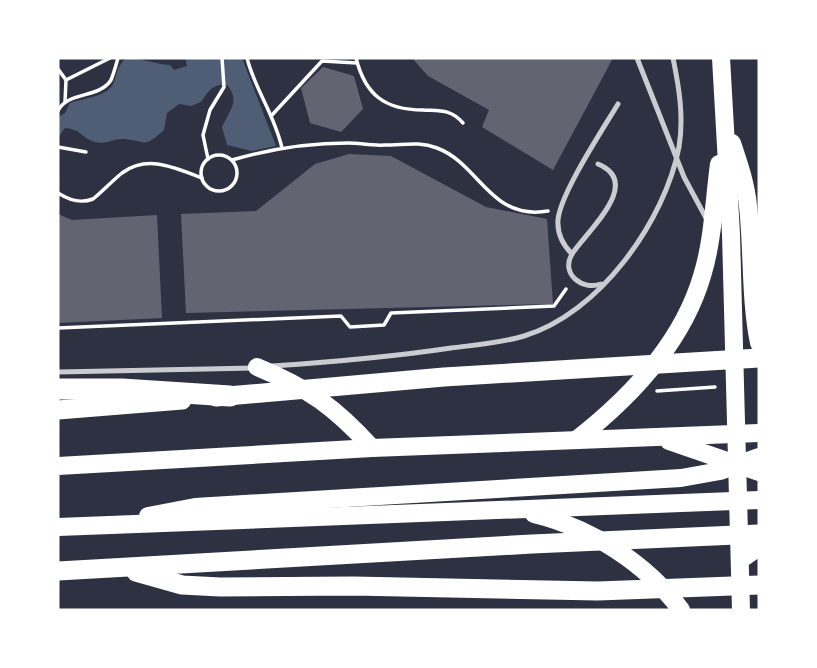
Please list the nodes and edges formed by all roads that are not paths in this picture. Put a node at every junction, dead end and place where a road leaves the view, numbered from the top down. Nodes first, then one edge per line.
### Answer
1 (636, 58) edge
2 (673, 58) edge
3 (721, 58) edge
4 (618, 104) dead end
5 (725, 123) junction
6 (677, 156) junction
7 (598, 164) dead end
8 (710, 231) junction
9 (572, 254) junction
10 (604, 283) junction
11 (759, 344) edge
12 (759, 358) edge
13 (257, 368) junction
14 (58, 372) edge
15 (58, 389) edge
16 (230, 396) junction
17 (58, 410) edge
18 (759, 433) edge
19 (736, 434) junction
20 (659, 437) junction
21 (576, 440) junction
22 (372, 448) junction
23 (759, 457) edge
24 (58, 466) edge
25 (738, 466) junction
26 (759, 472) edge
27 (662, 479) junction
28 (739, 500) junction
29 (759, 500) edge
30 (517, 510) junction
31 (118, 525) junction
32 (58, 527) edge
33 (759, 532) edge
34 (759, 547) edge
35 (741, 554) junction
36 (126, 568) junction
37 (58, 571) edge
38 (759, 585) edge
39 (681, 610) edge
40 (741, 610) edge

1 - 6 lane
2 - 6 lane
3 - 5 main road
4 - 9 lane
5 - 8 main road
5 - 11 main road
5 - 19 main road
6 - 8 lane
6 - 10 lane
7 - 9 lane
8 - 21 main road
9 - 10 lane
10 - 13 lane
12 - 16 highway
13 - 14 lane
13 - 22 main road
15 - 16 highway
16 - 17 highway
18 - 19 main road
19 - 20 main road
19 - 25 main road
20 - 21 main road
20 - 25 main road
20 - 27 main road
21 - 22 main road
22 - 24 main road
23 - 25 main road
25 - 26 main road
25 - 27 main road
25 - 28 main road
27 - 31 main road
28 - 29 main road
28 - 30 main road
28 - 35 main road
30 - 31 main road
30 - 39 main road
31 - 32 main road
33 - 35 main road
33 - 36 highway
34 - 35 main road
35 - 40 main road
36 - 37 highway
36 - 38 highway

